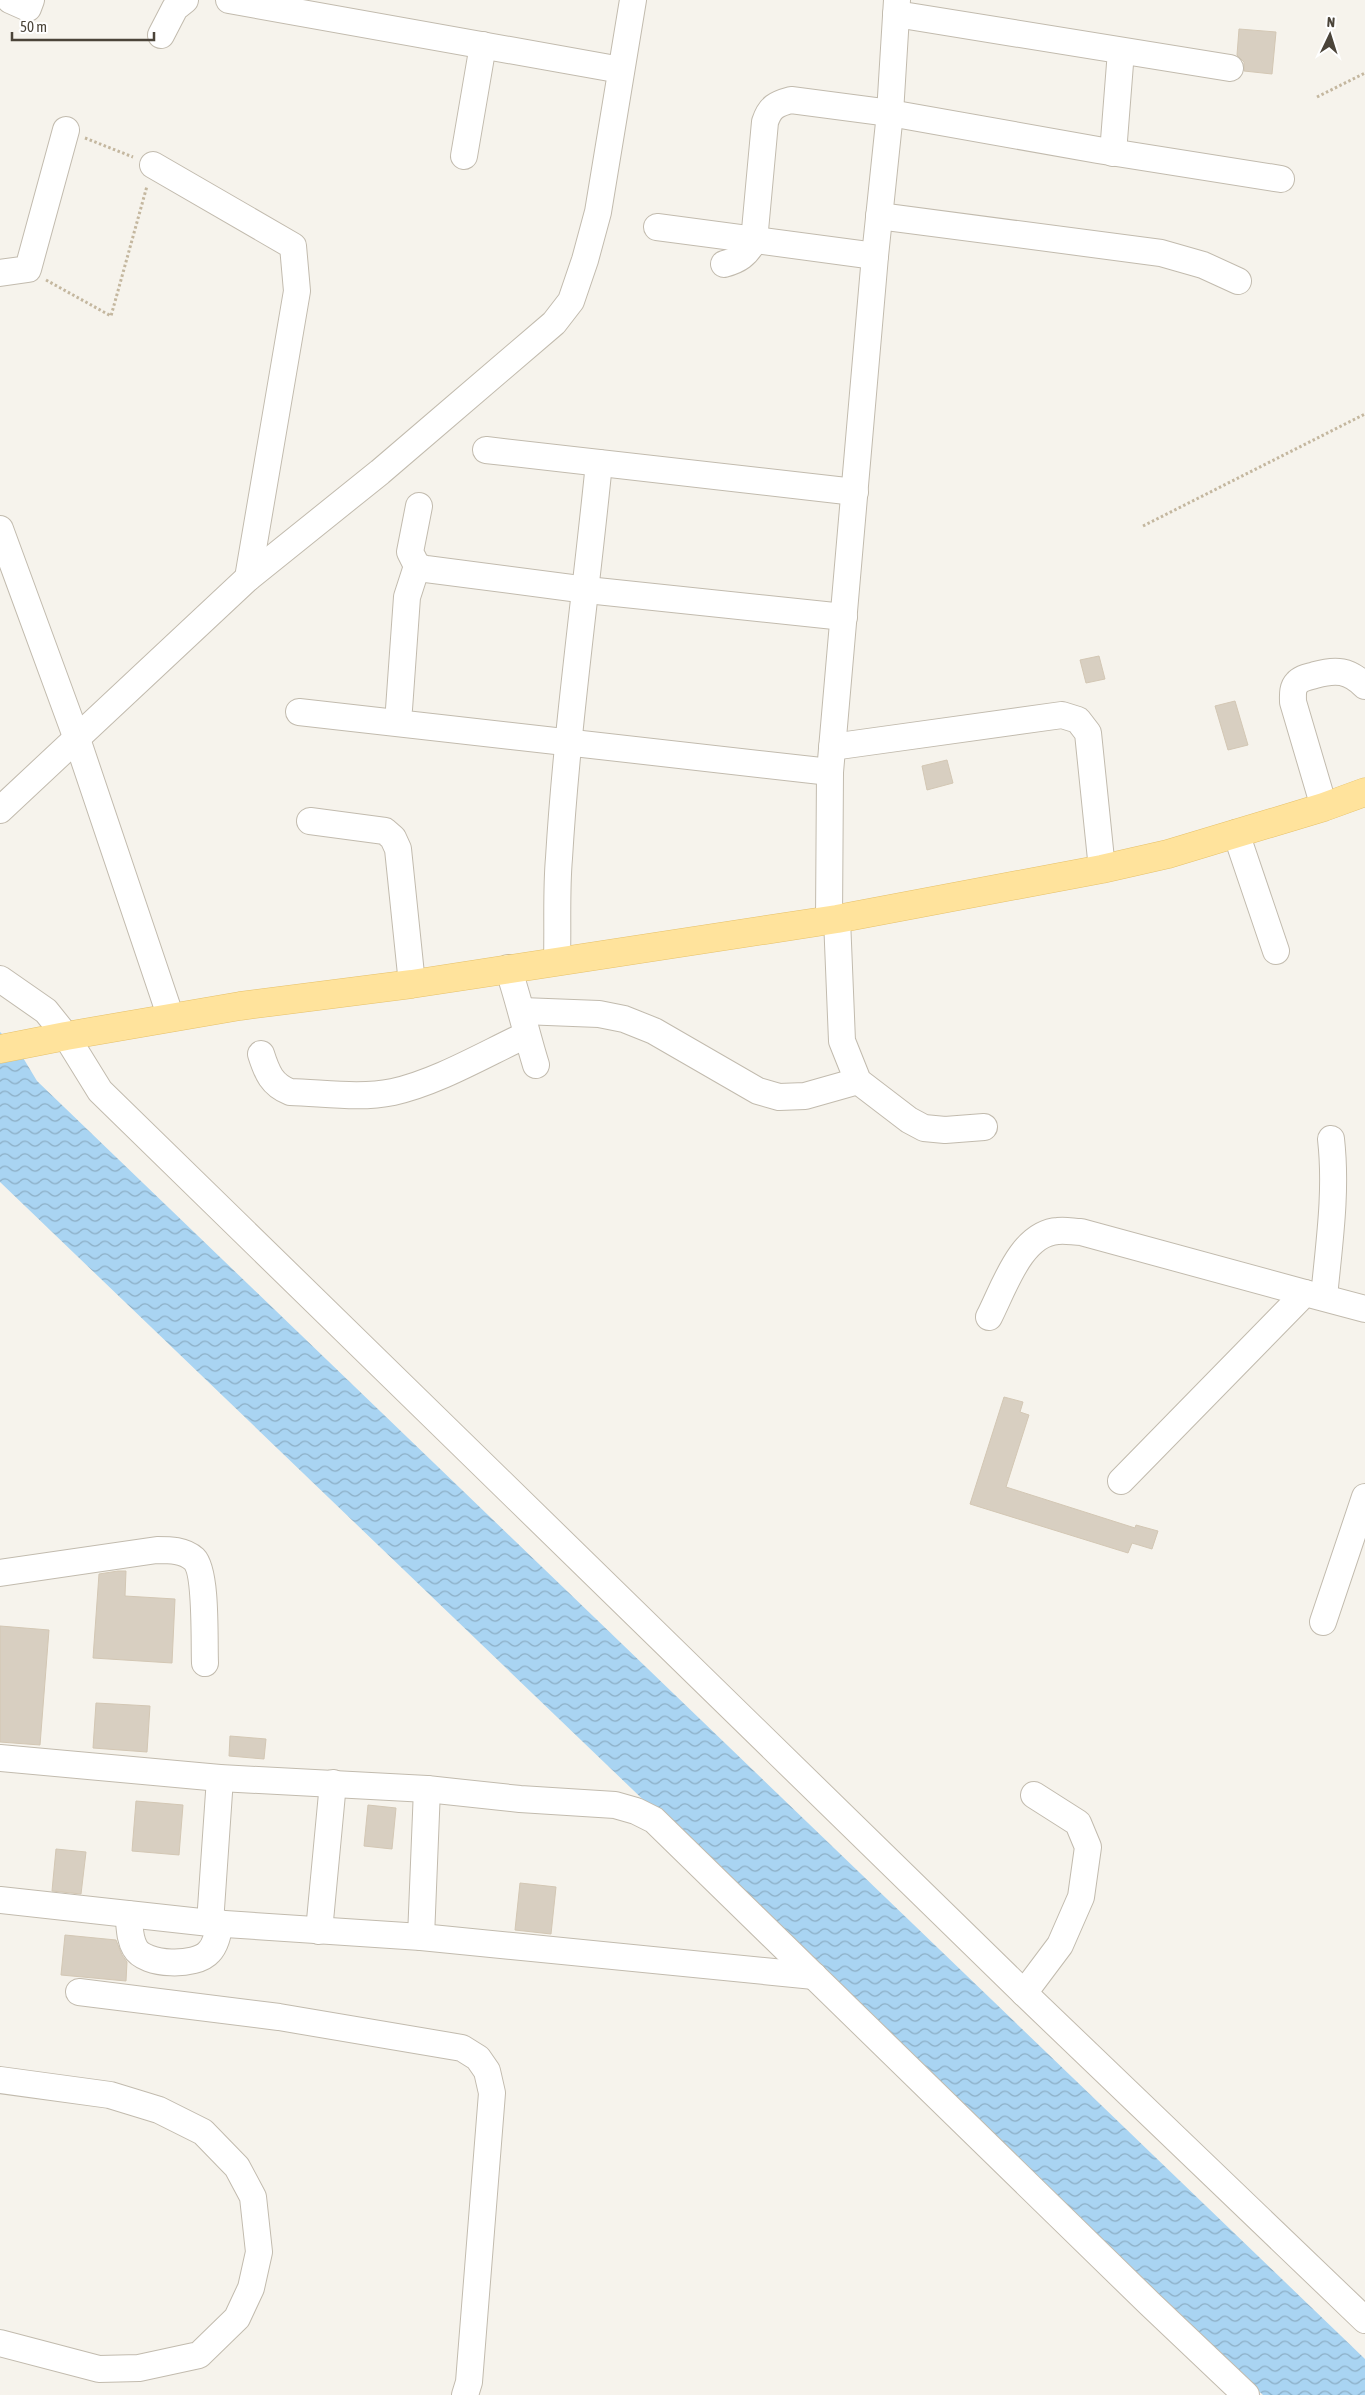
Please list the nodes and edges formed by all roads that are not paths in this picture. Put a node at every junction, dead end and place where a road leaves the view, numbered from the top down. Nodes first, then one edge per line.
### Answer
1 (10, 0) edge
2 (31, 0) edge
3 (185, 0) edge
4 (229, 0) edge
5 (633, 0) edge
6 (896, 7) edge
7 (161, 34) dead end
8 (483, 45) junction
9 (1122, 51) junction
10 (1230, 68) dead end
11 (621, 70) junction
12 (890, 113) junction
13 (66, 130) road end
14 (1113, 153) junction
15 (464, 156) dead end
16 (153, 165) road end
17 (1280, 179) dead end
18 (879, 216) junction
19 (656, 227) dead end
20 (754, 241) junction
21 (875, 256) junction
22 (724, 264) dead end
23 (0, 273) edge
24 (1238, 281) dead end
25 (486, 450) dead end
26 (599, 463) junction
27 (855, 492) junction
28 (419, 506) dead end
29 (0, 529) edge
30 (417, 566) junction
31 (248, 578) junction
32 (587, 590) junction
33 (844, 617) junction
34 (1365, 686) edge
35 (399, 709) dead end
36 (299, 712) dead end
37 (77, 739) junction
38 (568, 743) junction
39 (832, 746) junction
40 (830, 772) junction
41 (1365, 792) edge
42 (1324, 807) junction
43 (0, 810) edge
44 (310, 821) dead end
45 (1236, 833) junction
46 (1102, 869) junction
47 (833, 919) junction
48 (1276, 951) dead end
49 (557, 960) junction
50 (508, 968) junction
51 (0, 980) edge
52 (412, 984) junction
53 (171, 1018) junction
54 (524, 1023) junction
55 (66, 1036) junction
56 (0, 1049) edge
57 (261, 1054) dead end
58 (536, 1065) dead end
59 (858, 1080) junction
60 (984, 1127) dead end
61 (1331, 1139) dead end
62 (1314, 1295) junction
63 (1365, 1309) edge
64 (989, 1317) dead end
65 (1121, 1480) dead end
66 (1365, 1497) edge
67 (0, 1573) edge
68 (1323, 1622) dead end
69 (205, 1663) dead end
70 (0, 1758) edge
71 (220, 1778) junction
72 (333, 1783) junction
73 (427, 1788) junction
74 (1034, 1795) dead end
75 (0, 1900) edge
76 (128, 1914) junction
77 (215, 1923) junction
78 (319, 1931) junction
79 (421, 1938) junction
80 (814, 1976) junction
81 (79, 1992) dead end
82 (1024, 1993) junction
83 (0, 2080) edge
84 (1365, 2320) edge
85 (0, 2343) edge
86 (465, 2395) edge
87 (1246, 2395) edge

1 - 2 street
3 - 7 street
4 - 8 street
5 - 11 street
6 - 9 street
6 - 12 street
8 - 11 street
8 - 15 street
9 - 10 street
9 - 14 street
11 - 31 street
12 - 14 street
12 - 18 street
12 - 20 street
13 - 23 street
14 - 17 street
16 - 31 street
18 - 21 street
18 - 24 street
19 - 20 street
20 - 21 street
20 - 22 street
21 - 27 street
25 - 26 street
26 - 27 street
26 - 32 street
27 - 33 street
28 - 30 street
29 - 37 street
30 - 32 street
30 - 35 street
31 - 37 street
32 - 33 street
32 - 38 street
33 - 39 street
34 - 42 street
36 - 38 street
37 - 43 street
37 - 53 street
38 - 40 street
38 - 49 street
39 - 40 street
39 - 46 street
40 - 47 street
41 - 42 main road
42 - 45 main road
44 - 52 street
45 - 46 main road
45 - 48 street
46 - 47 main road
47 - 49 main road
47 - 59 street
49 - 50 main road
50 - 52 main road
50 - 54 street
51 - 55 street
52 - 53 main road
53 - 55 main road
54 - 57 street
54 - 58 street
54 - 59 street
55 - 56 main road
55 - 82 street
59 - 60 street
61 - 62 street
62 - 63 street
62 - 64 street
62 - 65 street
66 - 68 street
67 - 69 street
70 - 71 street
71 - 72 street
71 - 77 street
72 - 73 street
72 - 78 street
73 - 79 street
73 - 80 street
74 - 82 street
75 - 76 street
76 - 77 street
76 - 77 street
77 - 78 street
78 - 79 street
79 - 80 street
80 - 87 street
81 - 86 street
82 - 84 street
83 - 85 street

